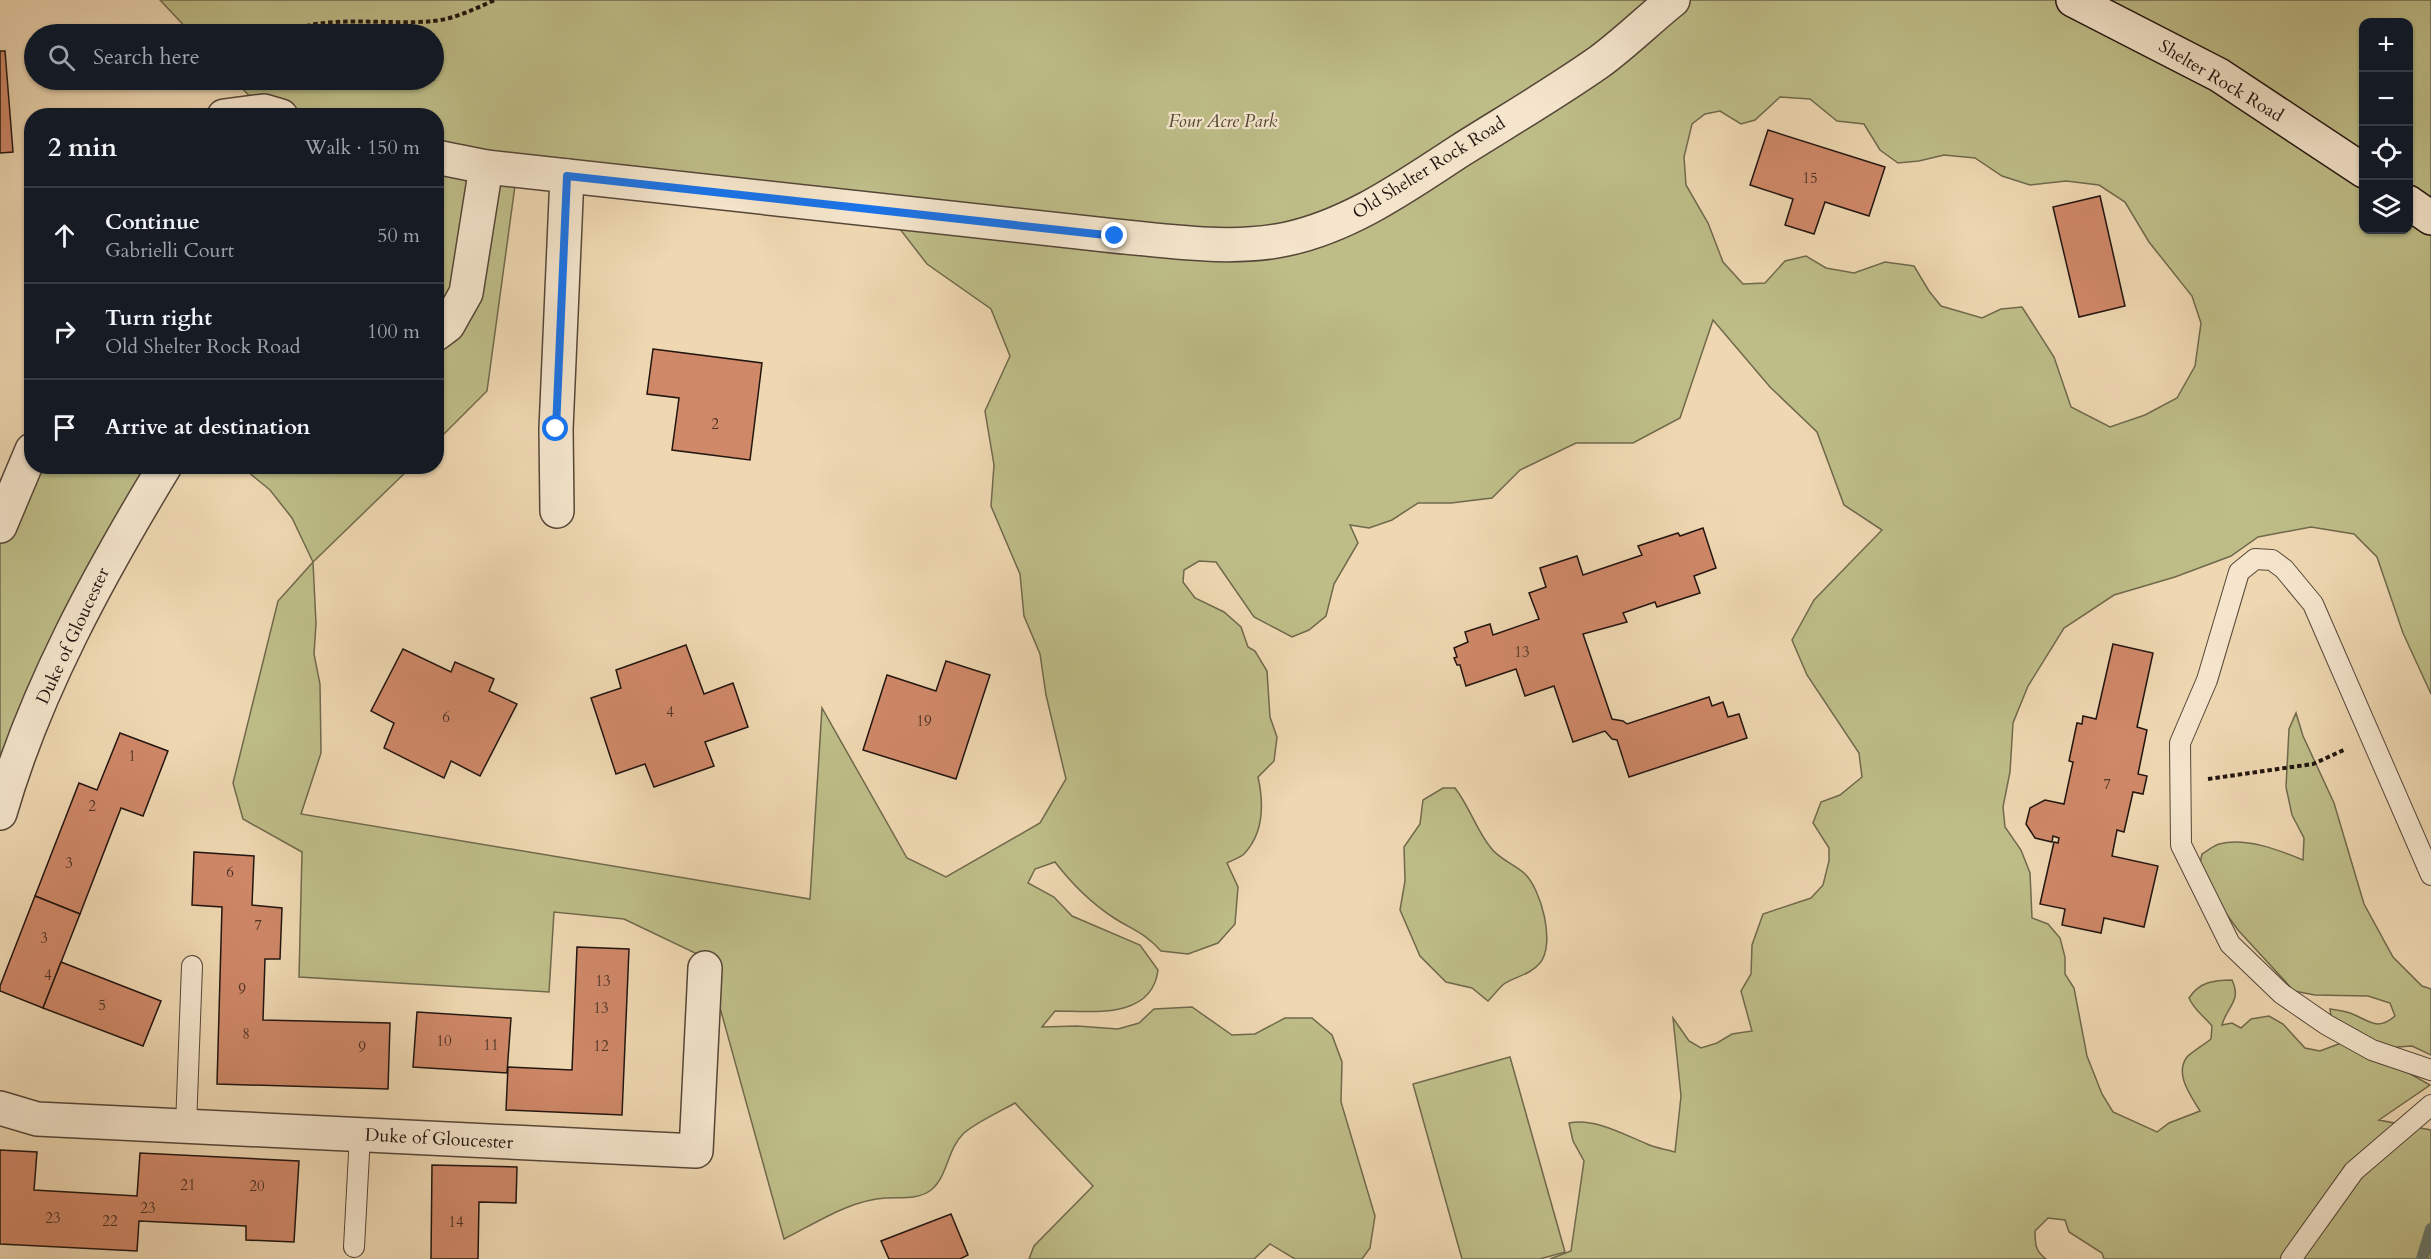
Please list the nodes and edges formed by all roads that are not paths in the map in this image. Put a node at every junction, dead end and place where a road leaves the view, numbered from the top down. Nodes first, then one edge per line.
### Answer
1 (1640, 0) edge
2 (1672, 0) edge
3 (2073, 0) edge
4 (1600, 61) junction
5 (444, 159) edge
6 (486, 167) junction
7 (2359, 168) edge
8 (567, 176) junction
9 (2413, 205) edge
10 (2431, 218) edge
11 (444, 328) edge
12 (24, 467) edge
13 (160, 474) edge
14 (557, 511) dead end
15 (3, 512) edge
16 (0, 813) edge
17 (2431, 875) edge
18 (192, 966) dead end
19 (705, 968) dead end
20 (2431, 1070) edge
21 (2431, 1105) edge
22 (0, 1108) edge
23 (186, 1126) junction
24 (360, 1135) junction
25 (354, 1246) dead end
26 (2291, 1259) edge

1 - 4 street
2 - 4 street, Old Shelter Rock Road
3 - 7 street, Shelter Rock Road
4 - 8 street, Old Shelter Rock Road
5 - 6 street, Old Shelter Rock Road
6 - 8 street, Old Shelter Rock Road
6 - 11 street
8 - 14 street
9 - 10 street
12 - 15 street
13 - 16 street, Duke of Gloucester
17 - 20 lane
18 - 23 lane
19 - 24 street, Duke of Gloucester
21 - 26 lane
22 - 23 street, Duke of Gloucester
23 - 24 street, Duke of Gloucester
24 - 25 lane

